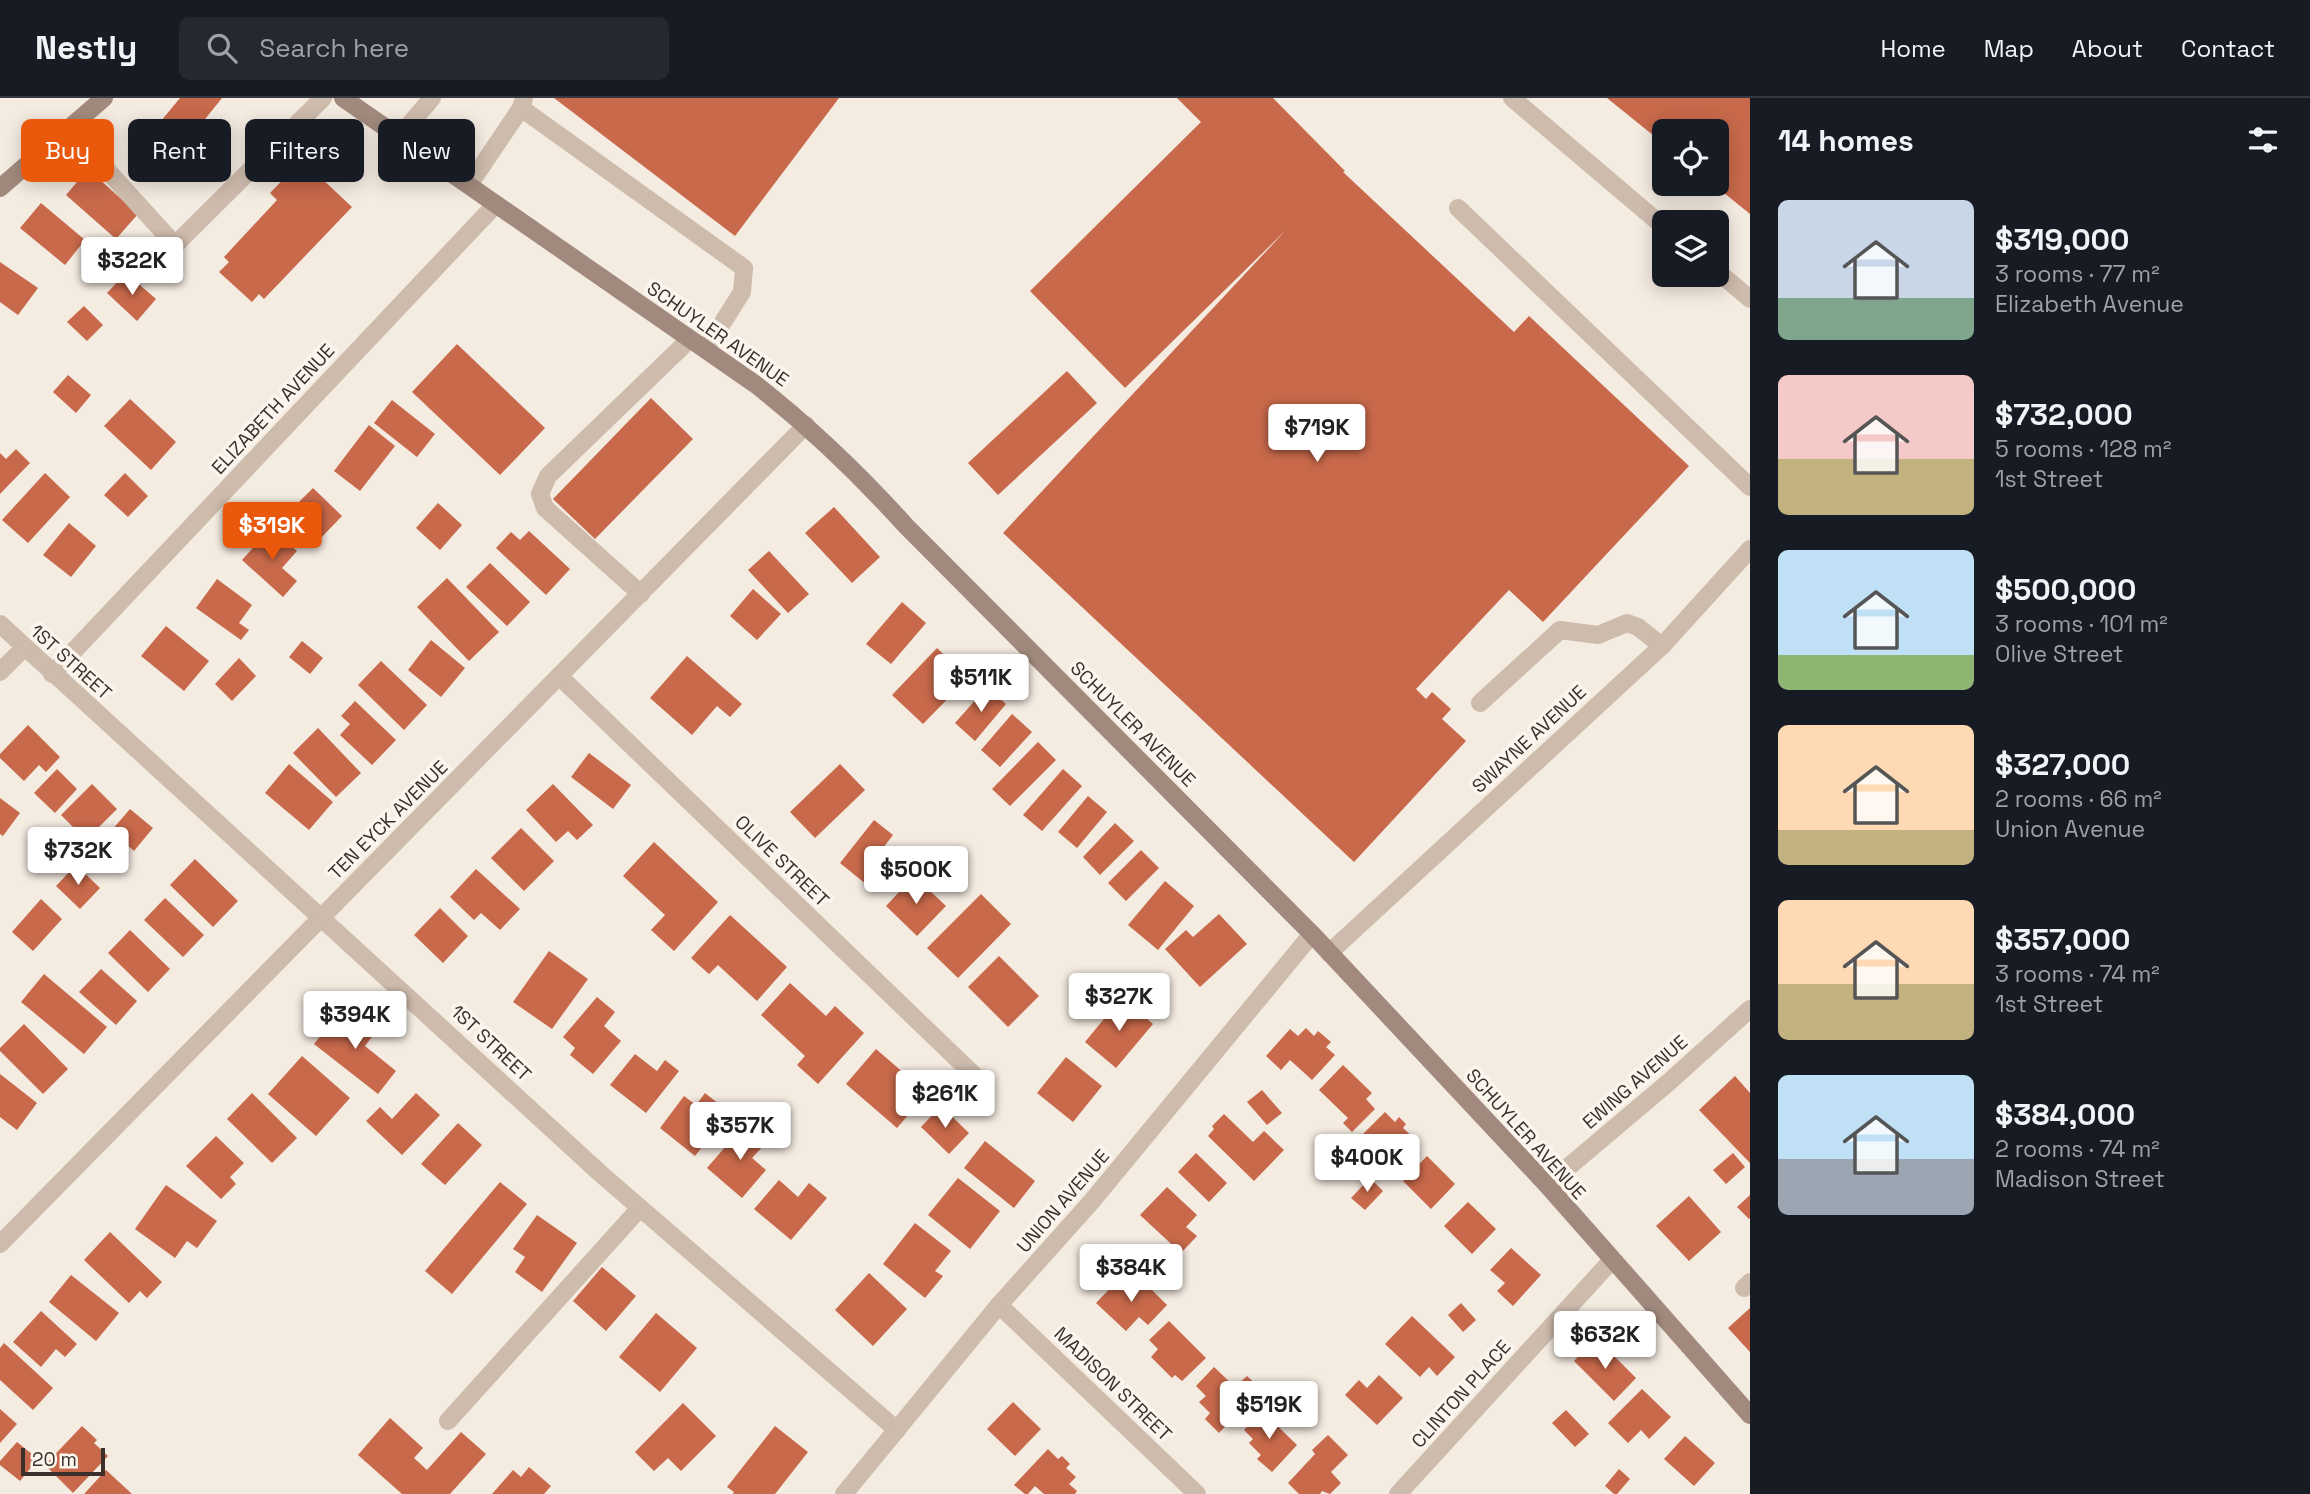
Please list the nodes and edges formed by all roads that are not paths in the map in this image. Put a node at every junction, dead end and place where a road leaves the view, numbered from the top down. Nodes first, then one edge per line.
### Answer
1 (104, 98) edge
2 (323, 98) edge
3 (343, 98) edge
4 (432, 98) edge
5 (1512, 98) edge
6 (523, 103) edge
7 (80, 119) edge
8 (414, 119) edge
9 (378, 122) edge
10 (21, 170) edge
11 (114, 178) edge
12 (465, 182) edge
13 (469, 185) junction
14 (0, 188) edge
15 (496, 204) junction
16 (1458, 208) dead end
17 (1652, 216) edge
18 (1729, 281) edge
19 (1750, 299) edge
20 (690, 339) junction
21 (706, 349) junction
22 (807, 425) junction
23 (1750, 487) edge
24 (1750, 549) edge
25 (641, 594) junction
26 (0, 624) edge
27 (1662, 646) junction
28 (24, 648) junction
29 (0, 672) edge
30 (52, 674) junction
31 (559, 676) junction
32 (1480, 704) dead end
33 (322, 917) junction
34 (1312, 934) junction
35 (1329, 953) junction
36 (1750, 1009) edge
37 (975, 1076) dead end
38 (1547, 1185) junction
39 (640, 1208) junction
40 (0, 1244) edge
41 (1612, 1260) junction
42 (999, 1305) junction
43 (1750, 1415) edge
44 (448, 1421) dead end
45 (897, 1430) junction
46 (844, 1494) edge
47 (1198, 1494) edge
48 (1398, 1494) edge

1 - 7 street
2 - 11 street
3 - 9 street, SCHUYLER AVENUE
4 - 8 street
5 - 17 street
6 - 13 street
6 - 21 street
10 - 14 street
12 - 13 street, SCHUYLER AVENUE
13 - 15 street, SCHUYLER AVENUE
15 - 20 street, SCHUYLER AVENUE
15 - 30 street, ELIZABETH AVENUE
16 - 23 street
18 - 19 street
20 - 21 street, SCHUYLER AVENUE
20 - 25 street
21 - 22 street, SCHUYLER AVENUE
22 - 25 street, TEN EYCK AVENUE
22 - 34 street, SCHUYLER AVENUE
24 - 27 street, SWAYNE AVENUE
25 - 31 street, TEN EYCK AVENUE
26 - 28 street, 1ST STREET
27 - 32 street
27 - 35 street, SWAYNE AVENUE
28 - 29 street
28 - 30 street, 1ST STREET
30 - 33 street, 1ST STREET
31 - 33 street, TEN EYCK AVENUE
31 - 37 street, OLIVE STREET
33 - 39 street, 1ST STREET
33 - 40 street, TEN EYCK AVENUE
34 - 35 street, SCHUYLER AVENUE
34 - 42 street, UNION AVENUE
35 - 38 street, SCHUYLER AVENUE
36 - 38 street, EWING AVENUE
38 - 41 street, SCHUYLER AVENUE
39 - 44 street
39 - 45 street, 1ST STREET
41 - 43 street, SCHUYLER AVENUE
41 - 48 street, CLINTON PLACE
42 - 45 street, UNION AVENUE
42 - 47 street, MADISON STREET
45 - 46 street, UNION AVENUE

